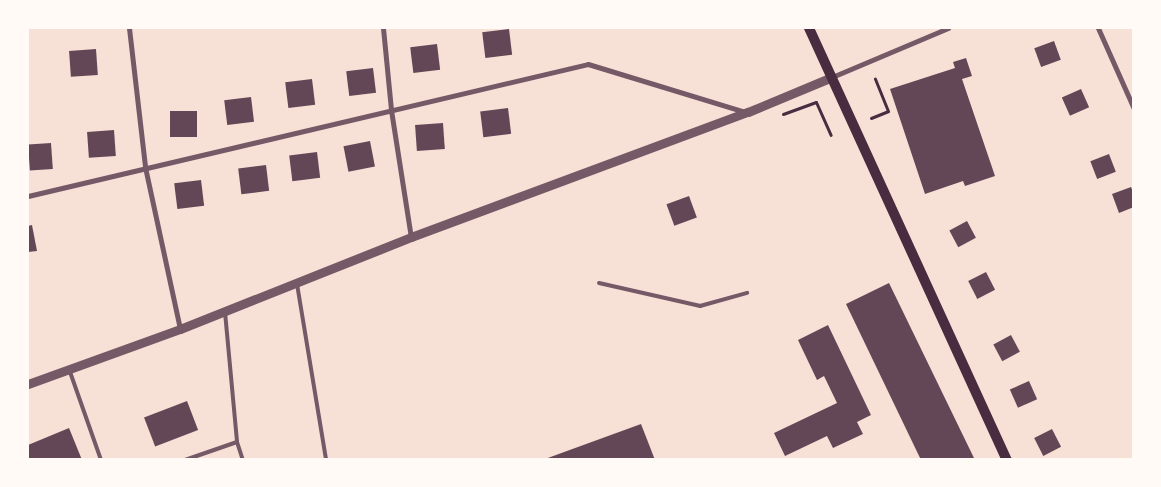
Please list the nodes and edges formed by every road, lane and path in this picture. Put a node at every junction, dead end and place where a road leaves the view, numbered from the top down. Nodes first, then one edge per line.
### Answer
1 (129, 28) edge
2 (383, 28) edge
3 (809, 28) edge
4 (948, 28) edge
5 (1098, 28) edge
6 (832, 77) junction
7 (875, 79) dead end
8 (1134, 109) edge
9 (391, 110) junction
10 (748, 112) junction
11 (783, 114) dead end
12 (871, 118) dead end
13 (831, 135) dead end
14 (145, 167) junction
15 (28, 196) edge
16 (411, 237) junction
17 (297, 281) junction
18 (599, 283) dead end
19 (747, 293) dead end
20 (225, 310) junction
21 (180, 329) junction
22 (69, 369) junction
23 (28, 384) edge
24 (237, 442) junction
25 (101, 460) edge
26 (185, 460) edge
27 (244, 460) edge
28 (326, 460) edge
29 (1007, 460) edge

1 - 14 street
2 - 9 street
3 - 6 main road
4 - 6 street
5 - 8 street
6 - 10 street
6 - 29 main road
7 - 12 path
9 - 10 street
9 - 14 street
9 - 16 street
10 - 16 street
11 - 13 path
14 - 15 street
14 - 21 street
16 - 17 street
17 - 20 street
17 - 28 lane
18 - 19 lane
20 - 21 street
20 - 24 lane
21 - 22 street
22 - 23 street
22 - 25 lane
24 - 26 lane
24 - 27 lane

